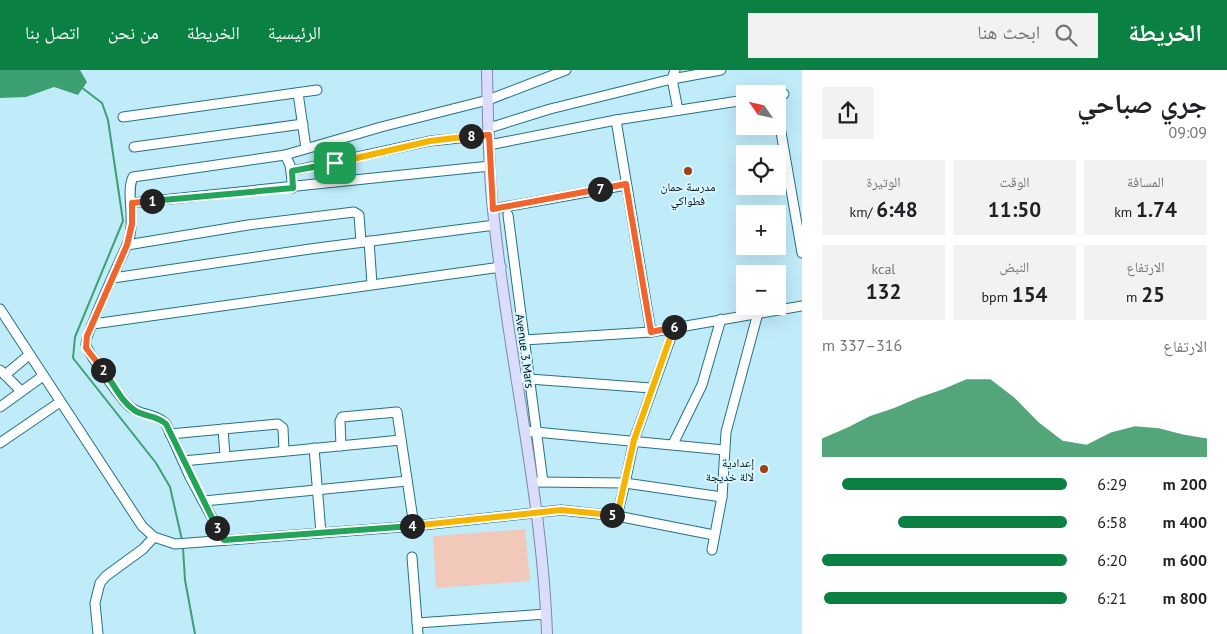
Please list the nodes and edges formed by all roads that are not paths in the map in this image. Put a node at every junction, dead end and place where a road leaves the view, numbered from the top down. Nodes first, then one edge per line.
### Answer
1 (487, 70) edge
2 (566, 70) edge
3 (721, 70) edge
4 (674, 74) edge
5 (317, 90) dead end
6 (298, 93) junction
7 (488, 100) junction
8 (736, 101) edge
9 (678, 110) junction
10 (123, 117) dead end
11 (616, 120) junction
12 (303, 124) junction
13 (781, 135) edge
14 (489, 136) junction
15 (134, 147) dead end
16 (306, 148) junction
17 (285, 155) junction
18 (490, 166) junction
19 (292, 171) junction
20 (626, 184) junction
21 (293, 188) junction
22 (132, 203) junction
23 (493, 209) junction
24 (508, 215) dead end
25 (495, 225) junction
26 (365, 242) junction
27 (127, 245) junction
28 (802, 253) edge
29 (501, 267) junction
30 (113, 278) junction
31 (372, 284) junction
32 (802, 306) edge
33 (0, 309) edge
34 (786, 309) edge
35 (751, 315) edge
36 (758, 315) edge
37 (7, 319) junction
38 (721, 319) junction
39 (93, 324) junction
40 (675, 326) junction
41 (0, 327) edge
42 (651, 332) junction
43 (524, 340) junction
44 (29, 355) junction
45 (3, 373) edge
46 (43, 376) junction
47 (516, 378) junction
48 (530, 380) junction
49 (651, 388) junction
50 (22, 391) junction
51 (60, 402) junction
52 (0, 407) edge
53 (223, 429) junction
54 (525, 430) junction
55 (537, 430) junction
56 (170, 434) junction
57 (401, 440) junction
58 (634, 440) junction
59 (0, 443) edge
60 (673, 444) junction
61 (341, 446) junction
62 (314, 448) junction
63 (724, 450) junction
64 (284, 451) junction
65 (225, 456) junction
66 (183, 461) junction
67 (407, 481) junction
68 (543, 482) junction
69 (531, 483) junction
70 (625, 483) junction
71 (317, 490) junction
72 (722, 496) junction
73 (204, 501) junction
74 (535, 513) junction
75 (617, 516) junction
76 (414, 526) junction
77 (321, 533) junction
78 (714, 535) junction
79 (154, 537) junction
80 (224, 540) junction
81 (712, 550) dead end
82 (412, 557) dead end
83 (546, 614) junction
84 (417, 623) junction
85 (98, 634) edge
86 (418, 634) edge
87 (547, 634) edge

1 - 7 main road, Avenue 3 Mars
2 - 7 street
3 - 4 street
4 - 9 street
4 - 14 street
5 - 6 street
6 - 10 street
6 - 12 street
7 - 14 main road, Avenue 3 Mars
7 - 16 street
8 - 9 street
9 - 11 street
11 - 14 street
11 - 20 street
12 - 15 street
12 - 16 street
13 - 28 street
14 - 18 main road, Avenue 3 Mars
14 - 19 street
16 - 17 street
17 - 19 street
17 - 22 street
18 - 21 street
18 - 23 main road, Avenue 3 Mars
19 - 21 street
20 - 23 street
20 - 42 street
21 - 22 street
22 - 27 street
23 - 25 main road, Avenue 3 Mars
24 - 43 street
25 - 26 street
25 - 29 main road, Avenue 3 Mars
26 - 27 street
26 - 30 street
26 - 31 street
27 - 30 street
29 - 31 street
29 - 47 main road, Avenue 3 Mars
30 - 39 street
31 - 39 street
32 - 34 street
33 - 37 street
35 - 38 street
36 - 63 street
37 - 41 street
37 - 44 street
38 - 40 street
38 - 60 street
39 - 56 street
40 - 42 street
40 - 49 street
42 - 43 street
43 - 48 street
44 - 45 street
44 - 46 street
45 - 50 street
46 - 50 street
46 - 51 street
47 - 48 street
47 - 54 main road, Avenue 3 Mars
48 - 49 street
48 - 55 street
49 - 58 street
50 - 52 street
51 - 59 street
51 - 79 street
53 - 56 street
53 - 64 street
53 - 65 street
54 - 55 street
54 - 69 main road, Avenue 3 Mars
55 - 58 street
55 - 68 street
56 - 66 street
57 - 61 street
57 - 61 street
57 - 67 street
58 - 60 street
58 - 70 street
60 - 63 street
61 - 62 street
62 - 64 street
62 - 71 street
63 - 72 street
64 - 65 street
65 - 66 street
66 - 73 street
67 - 71 street
67 - 76 street
68 - 69 street
68 - 70 street
69 - 74 main road, Avenue 3 Mars
70 - 72 street
70 - 75 street
71 - 73 street
71 - 77 street
72 - 78 street
73 - 80 street
74 - 75 street
74 - 76 street
74 - 83 main road, Avenue 3 Mars
75 - 78 street
76 - 77 street
77 - 80 street
78 - 81 street
79 - 80 street
79 - 85 street
82 - 84 street
83 - 84 street
83 - 87 main road, Avenue 3 Mars
84 - 86 street

